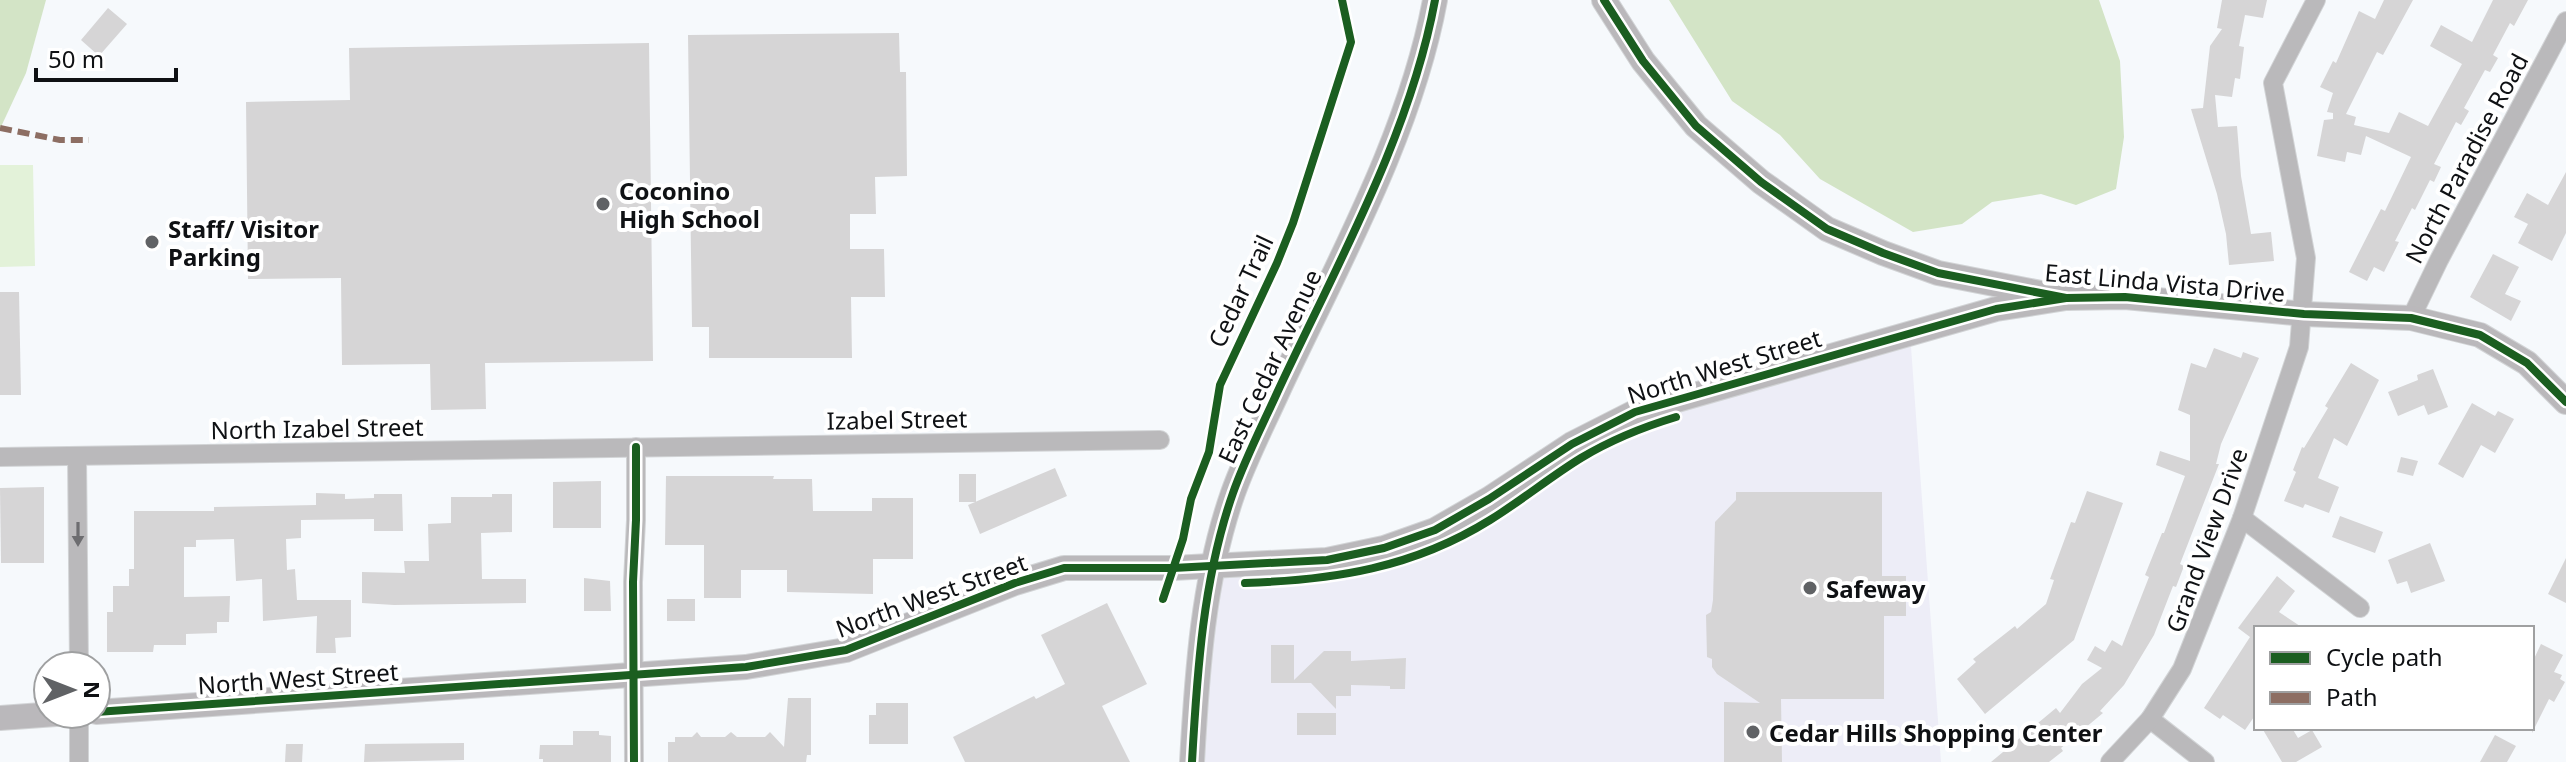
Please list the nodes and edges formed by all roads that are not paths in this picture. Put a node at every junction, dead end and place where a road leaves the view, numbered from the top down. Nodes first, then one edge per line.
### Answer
1 (1435, 0) edge
2 (1604, 0) edge
3 (2316, 0) edge
4 (2566, 21) edge
5 (2066, 298) junction
6 (2304, 314) junction
7 (2411, 318) junction
8 (2566, 402) edge
9 (1160, 440) dead end
10 (636, 447) junction
11 (77, 456) junction
12 (0, 457) edge
13 (2242, 518) junction
14 (1215, 564) junction
15 (2360, 608) dead end
16 (79, 650) edge
17 (634, 675) junction
18 (112, 711) edge
19 (32, 716) edge
20 (0, 718) edge
21 (2150, 719) junction
22 (79, 730) edge
23 (79, 762) edge
24 (634, 762) edge
25 (1192, 762) edge
26 (2110, 762) edge
27 (2205, 762) edge

1 - 14 street, East Cedar Avenue
2 - 5 street, East Linda Vista Drive
3 - 6 street, Grand View Drive
4 - 7 street, North Paradise Road
5 - 6 street, East Linda Vista Drive
5 - 14 street, North West Street
6 - 7 street, East Linda Vista Drive
6 - 13 street, Grand View Drive
7 - 8 street, East Linda Vista Drive
9 - 10 street, Izabel Street
10 - 11 street, North Izabel Street
10 - 17 street
11 - 12 street, North Izabel Street
11 -> 16 street
13 - 15 street
13 - 21 street, Grand View Drive
14 - 17 street, North West Street
14 - 25 street, East Cedar Avenue
17 - 18 street, North West Street
17 - 24 street
19 - 20 street
21 - 26 street, Grand View Drive
21 - 27 street
22 - 23 street

